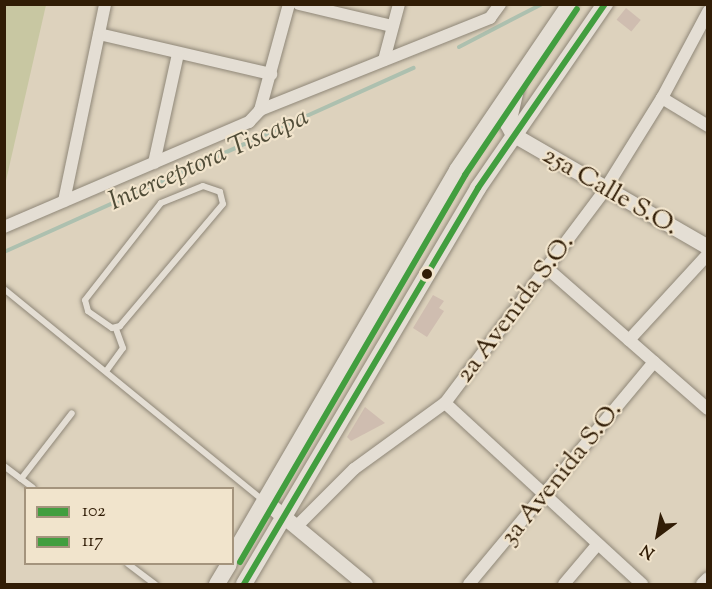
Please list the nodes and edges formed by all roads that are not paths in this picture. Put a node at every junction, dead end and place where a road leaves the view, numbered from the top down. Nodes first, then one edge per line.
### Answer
1 (105, 4) edge
2 (289, 4) edge
3 (299, 4) edge
4 (399, 4) edge
5 (605, 4) edge
6 (569, 6) edge
7 (498, 8) edge
8 (708, 12) edge
9 (392, 26) junction
10 (99, 34) junction
11 (178, 54) junction
12 (384, 60) junction
13 (271, 74) junction
14 (518, 80) junction
15 (663, 98) junction
16 (260, 110) junction
17 (708, 126) edge
18 (514, 135) junction
19 (469, 151) junction
20 (154, 162) junction
21 (604, 191) junction
22 (64, 201) junction
23 (4, 226) edge
24 (708, 247) edge
25 (708, 254) edge
26 (549, 270) junction
27 (4, 289) edge
28 (116, 329) junction
29 (629, 340) junction
30 (654, 362) junction
31 (107, 370) junction
32 (708, 391) edge
33 (445, 403) junction
34 (703, 405) edge
35 (72, 414) dead end
36 (4, 466) edge
37 (21, 479) junction
38 (31, 487) edge
39 (544, 498) junction
40 (265, 501) junction
41 (290, 523) junction
42 (597, 544) junction
43 (234, 554) edge
44 (129, 565) edge
45 (228, 565) edge
46 (708, 578) edge
47 (154, 585) edge
48 (217, 585) edge
49 (244, 585) edge
50 (364, 585) edge
51 (470, 585) edge
52 (564, 585) edge
53 (642, 585) edge
54 (702, 585) edge

1 - 10 street
2 - 13 street
3 - 9 street
4 - 9 street
5 - 18 main road
6 - 14 main road
7 - 12 street
8 - 15 street, 2a Avenida S.O.
9 - 12 street
10 - 11 street
10 - 22 street
11 - 13 street
11 - 20 street
12 - 16 street
13 - 16 street
14 - 18 main road
14 - 19 main road
15 - 17 street
15 - 21 street, 2a Avenida S.O.
16 - 20 street
18 - 19 main road
18 - 21 street, 25a Calle S.O.
18 - 41 main road
19 - 40 main road
20 - 22 street
21 - 24 street, 25a Calle S.O.
21 - 26 street, 2a Avenida S.O.
22 - 23 street
25 - 29 street
26 - 29 street
26 - 33 street, 2a Avenida S.O.
27 - 31 lane
28 - 28 lane
28 - 31 lane
29 - 30 street
30 - 34 street
30 - 39 street, 3a Avenida S.O.
31 - 40 lane
32 - 34 street
33 - 39 street
33 - 41 street, 2a Avenida S.O.
35 - 37 lane
36 - 37 lane
37 - 38 lane
39 - 42 street
39 - 51 street, 3a Avenida S.O.
40 - 41 street
40 - 43 main road
41 - 49 main road
41 - 50 street
42 - 52 street
42 - 53 street
44 - 47 lane
45 - 48 main road
46 - 54 street

